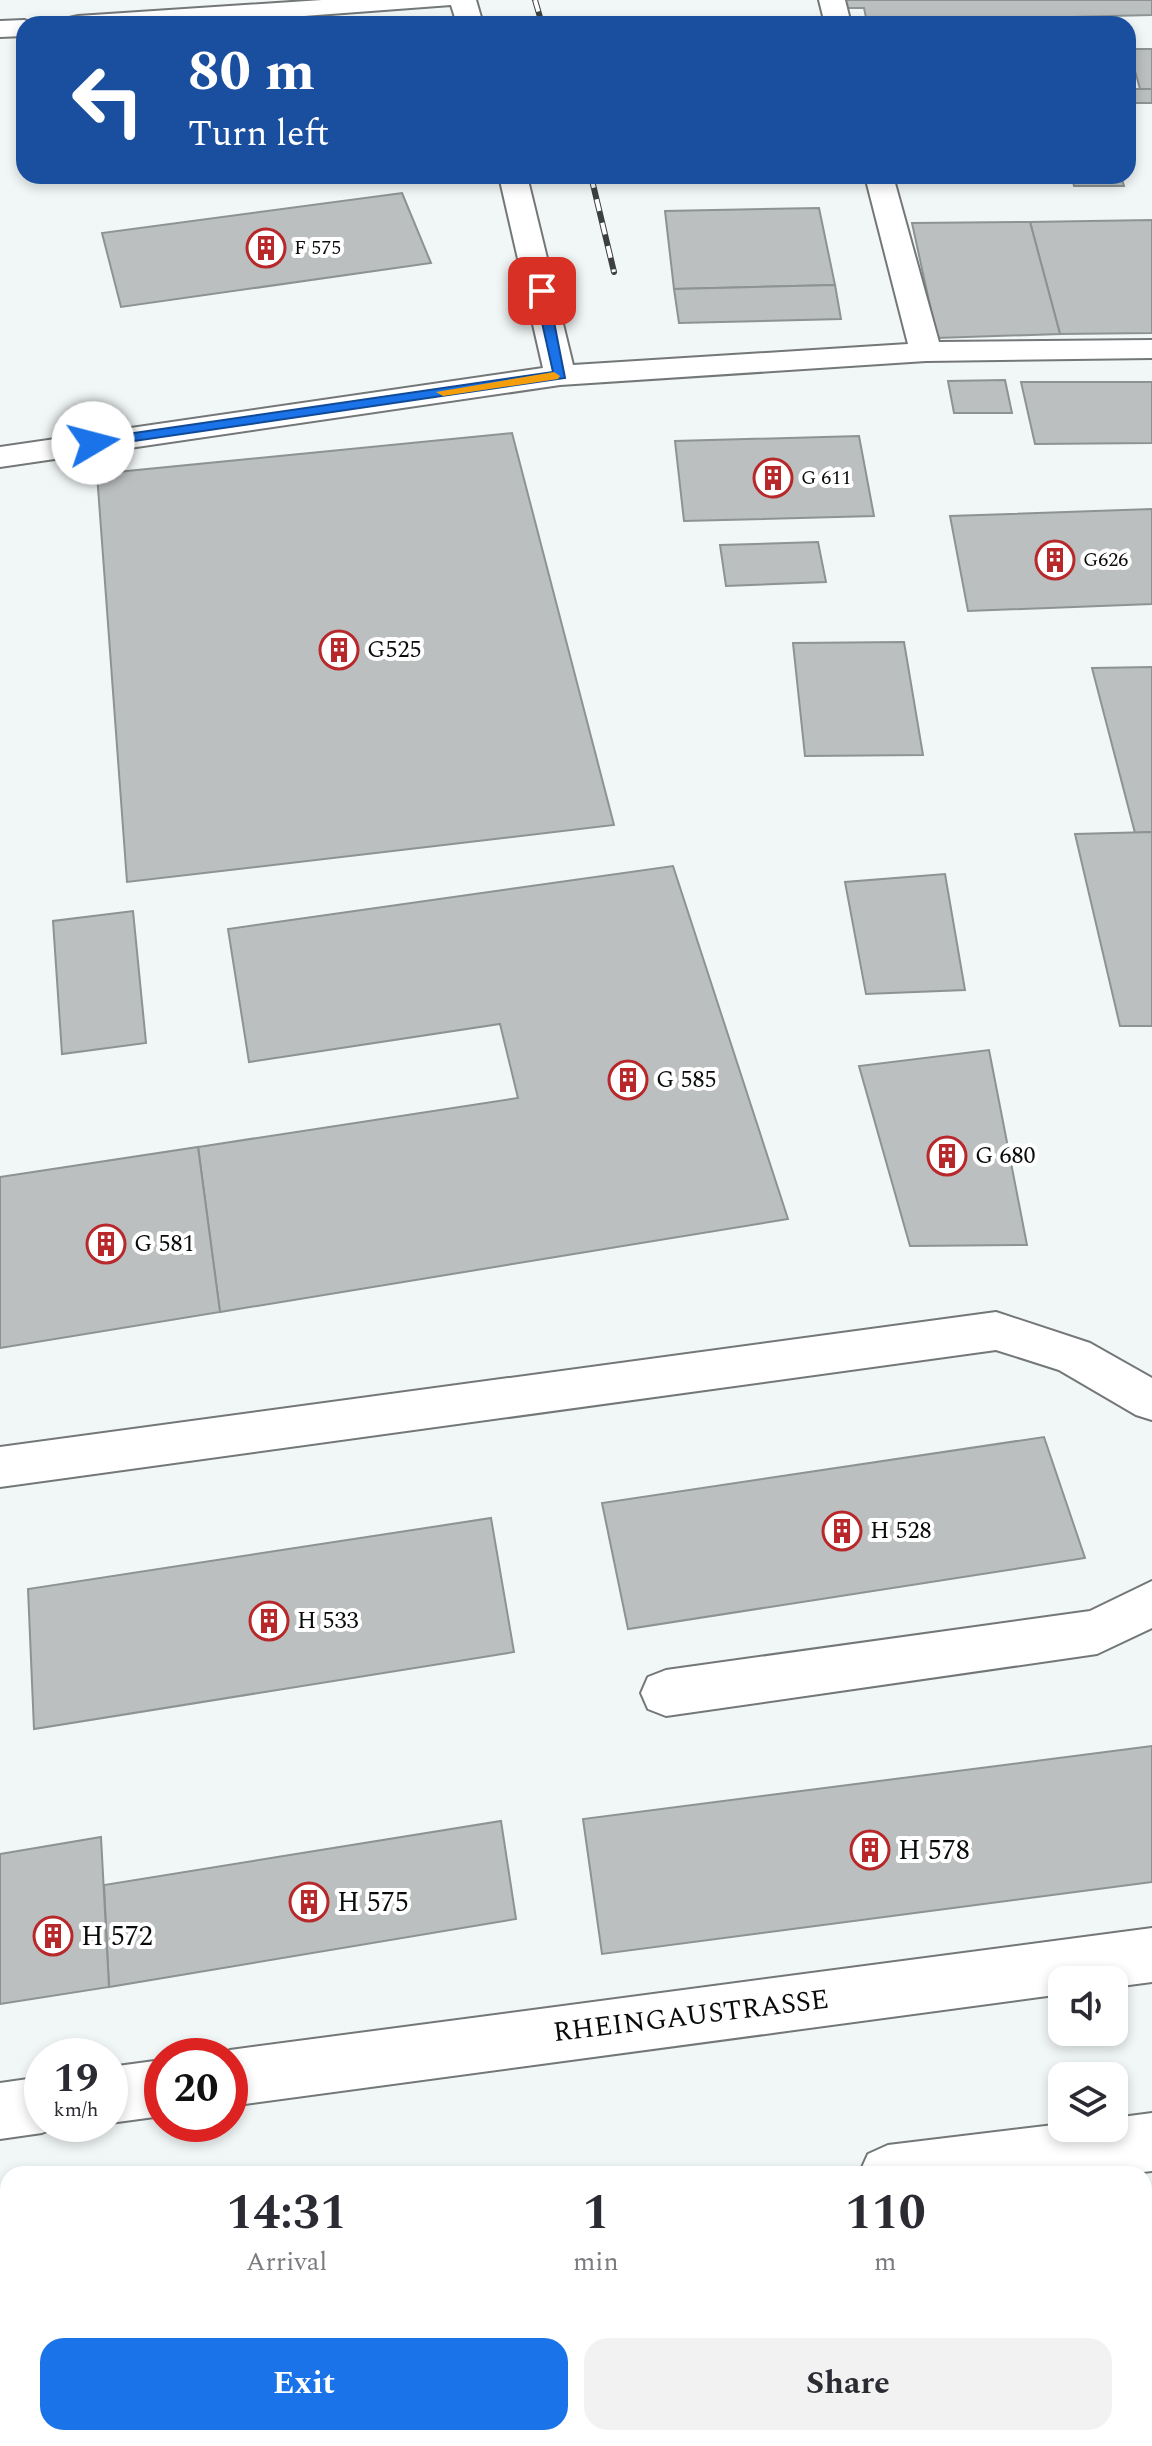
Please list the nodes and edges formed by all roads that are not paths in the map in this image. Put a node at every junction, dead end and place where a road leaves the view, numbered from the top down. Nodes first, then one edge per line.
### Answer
1 (442, 0) edge
2 (199, 16) edge
3 (515, 184) edge
4 (881, 184) edge
5 (1152, 349) edge
6 (926, 352) junction
7 (560, 375) junction
8 (0, 457) edge
9 (1152, 1401) edge
10 (0, 1467) edge
11 (1152, 1603) edge
12 (666, 1693) dead end
13 (1152, 1955) edge
14 (248, 2076) edge
15 (24, 2108) edge
16 (0, 2111) edge
17 (1152, 2142) edge
18 (954, 2166) edge

1 - 2 street
3 - 7 street
4 - 6 street
5 - 6 street
6 - 7 street
7 - 8 street
9 - 10 street
11 - 12 street
13 - 14 street, RHEINGAUSTRASSE
15 - 16 street
17 - 18 street

